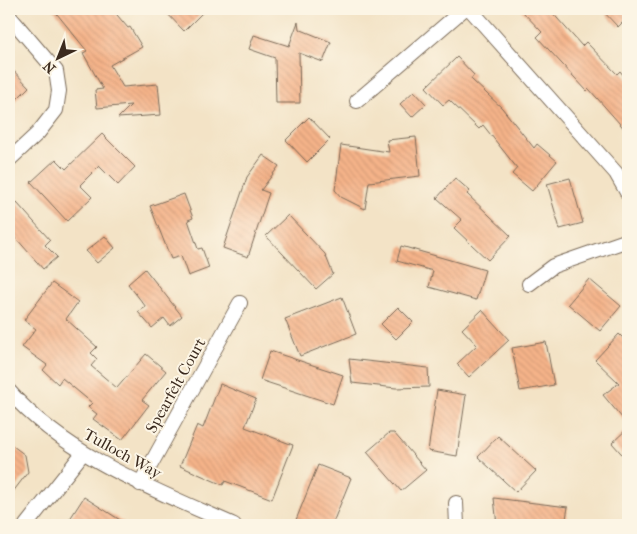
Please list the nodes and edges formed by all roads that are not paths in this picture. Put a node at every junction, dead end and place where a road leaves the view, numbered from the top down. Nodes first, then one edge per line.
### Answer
1 (464, 9) edge
2 (470, 9) edge
3 (9, 16) edge
4 (357, 101) dead end
5 (9, 160) edge
6 (628, 194) edge
7 (628, 240) edge
8 (529, 284) dead end
9 (240, 303) dead end
10 (9, 391) edge
11 (83, 453) junction
12 (140, 484) junction
13 (456, 503) dead end
14 (26, 525) edge
15 (234, 525) edge
16 (457, 525) edge

1 - 4 street
2 - 6 street
3 - 5 street
7 - 8 street
9 - 12 street, Spearfelt Court
10 - 11 street, Tulloch Way
11 - 12 street, Tulloch Way
11 - 14 street
12 - 15 street, Tulloch Way
13 - 16 street

